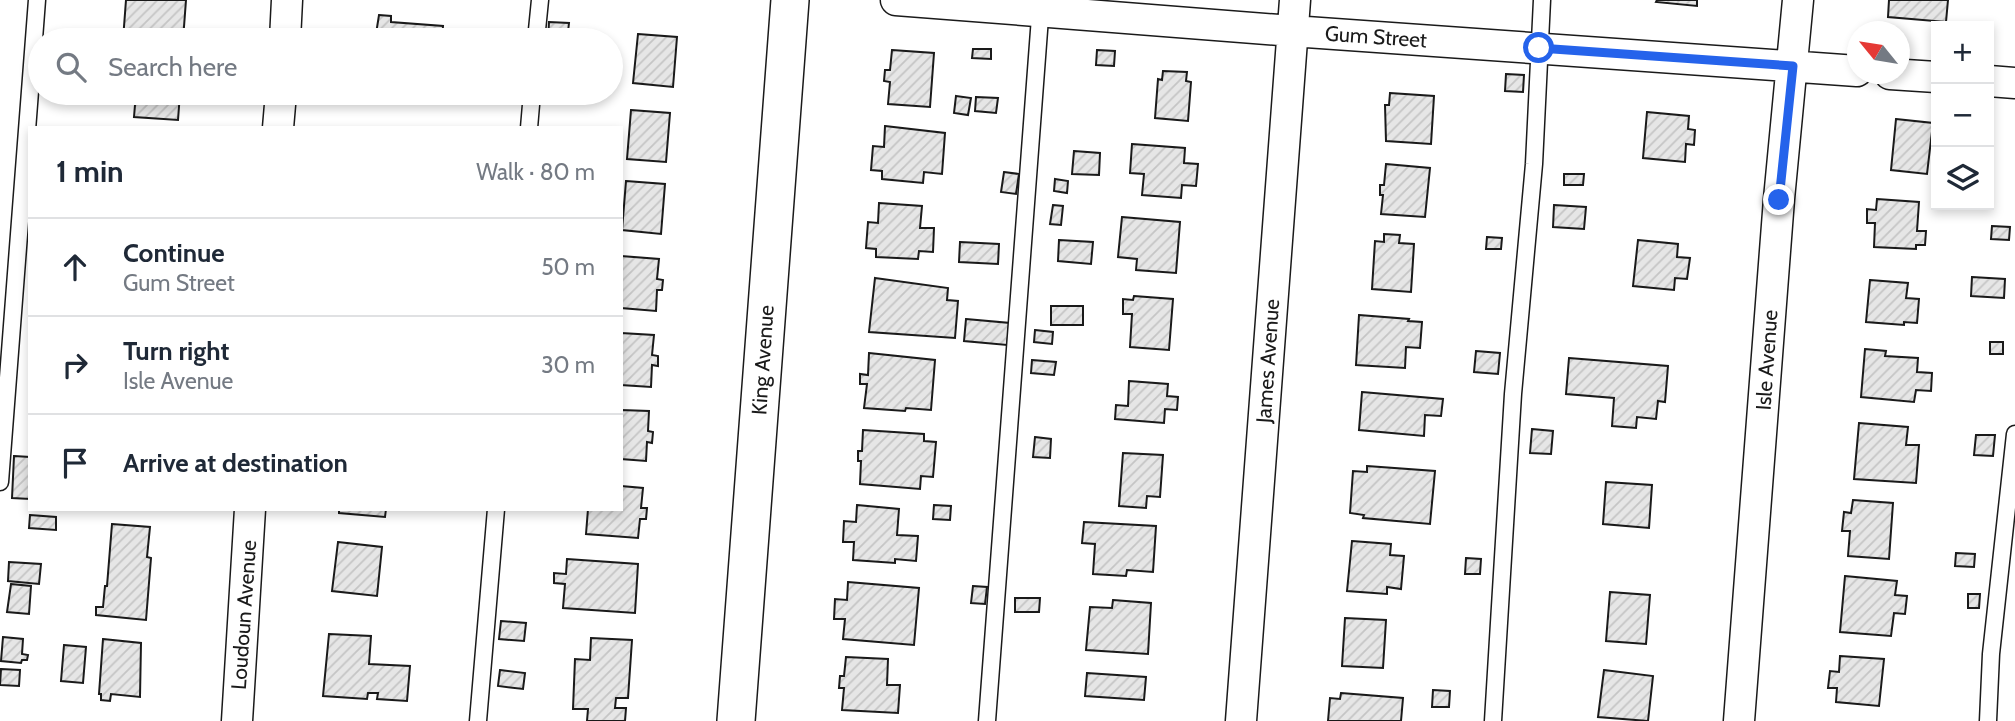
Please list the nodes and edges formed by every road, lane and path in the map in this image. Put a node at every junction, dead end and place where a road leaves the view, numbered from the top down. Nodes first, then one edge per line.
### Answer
1 (37, 0) edge
2 (288, 0) edge
3 (540, 0) edge
4 (790, 0) edge
5 (896, 0) edge
6 (1294, 0) edge
7 (1542, 0) edge
8 (1798, 0) edge
9 (1041, 5) edge
10 (35, 28) edge
11 (286, 28) edge
12 (537, 28) edge
13 (1292, 32) junction
14 (1539, 48) junction
15 (1793, 66) junction
16 (1847, 70) edge
17 (1910, 75) edge
18 (1931, 77) edge
19 (1994, 81) edge
20 (2015, 83) edge
21 (29, 105) edge
22 (280, 105) edge
23 (531, 105) edge
24 (278, 126) edge
25 (529, 126) edge
26 (2015, 434) edge
27 (0, 482) edge
28 (250, 511) edge
29 (496, 511) edge
30 (237, 721) edge
31 (478, 721) edge
32 (736, 721) edge
33 (987, 721) edge
34 (1241, 721) edge
35 (1493, 721) edge
36 (1739, 721) edge
37 (1989, 721) edge

1 - 10 lane
2 - 11 street
3 - 12 lane
4 - 32 street, King Avenue
5 - 9 street, Gum Street
6 - 13 street, James Avenue
7 - 14 lane
8 - 15 street, Isle Avenue
9 - 13 street, Gum Street
9 - 33 lane
13 - 14 street, Gum Street
13 - 34 street, James Avenue
14 - 15 street, Gum Street
14 - 35 lane
15 - 16 street, Gum Street
15 - 36 street, Isle Avenue
17 - 18 street
19 - 20 street
21 - 27 lane
22 - 24 street
23 - 25 lane
26 - 37 lane
28 - 30 street, Loudoun Avenue
29 - 31 lane

